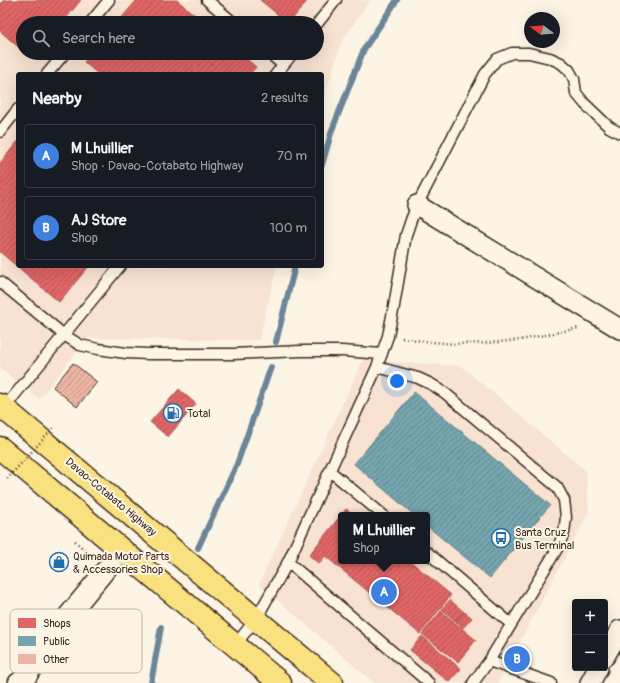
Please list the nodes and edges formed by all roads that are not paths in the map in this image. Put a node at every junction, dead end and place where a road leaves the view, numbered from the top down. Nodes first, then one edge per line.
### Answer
1 (110, 0) edge
2 (208, 0) edge
3 (336, 0) edge
4 (96, 16) edge
5 (226, 16) edge
6 (323, 16) edge
7 (59, 60) edge
8 (278, 60) edge
9 (287, 60) edge
10 (283, 65) junction
11 (49, 72) edge
12 (278, 72) edge
13 (16, 112) edge
14 (0, 132) edge
15 (620, 133) edge
16 (417, 205) junction
17 (118, 268) edge
18 (0, 282) edge
19 (614, 326) edge
20 (64, 335) junction
21 (382, 354) junction
22 (377, 367) junction
23 (1, 409) edge
24 (0, 448) edge
25 (330, 471) junction
26 (379, 512) edge
27 (122, 550) junction
28 (430, 555) edge
29 (288, 562) junction
30 (74, 609) edge
31 (256, 619) junction
32 (511, 624) junction
33 (620, 630) edge
34 (235, 645) junction
35 (608, 651) edge
36 (489, 661) junction
37 (596, 671) edge
38 (29, 673) edge
39 (18, 683) edge
40 (280, 683) edge
41 (332, 683) edge
42 (429, 683) edge
43 (473, 683) edge
44 (551, 683) edge
45 (590, 683) edge

1 - 4 lane
2 - 5 lane
3 - 6 lane
7 - 11 lane
8 - 10 lane
9 - 10 lane
10 - 12 lane
13 - 14 lane
15 - 16 lane
16 - 19 street
16 - 21 lane
17 - 20 lane
18 - 20 lane
20 - 21 lane
20 - 23 lane
21 - 22 lane
22 - 25 lane
22 - 32 lane
23 - 31 highway, Davao-Cotabato Highway
24 - 27 highway
25 - 26 lane
25 - 29 lane
27 - 30 street
27 - 34 highway
28 - 32 lane
29 - 31 lane
29 - 42 lane
31 - 34 lane
31 - 41 highway, Davao-Cotabato Highway
32 - 36 lane
33 - 35 street
34 - 40 highway
36 - 43 lane
36 - 44 lane
37 - 45 street
38 - 39 street

